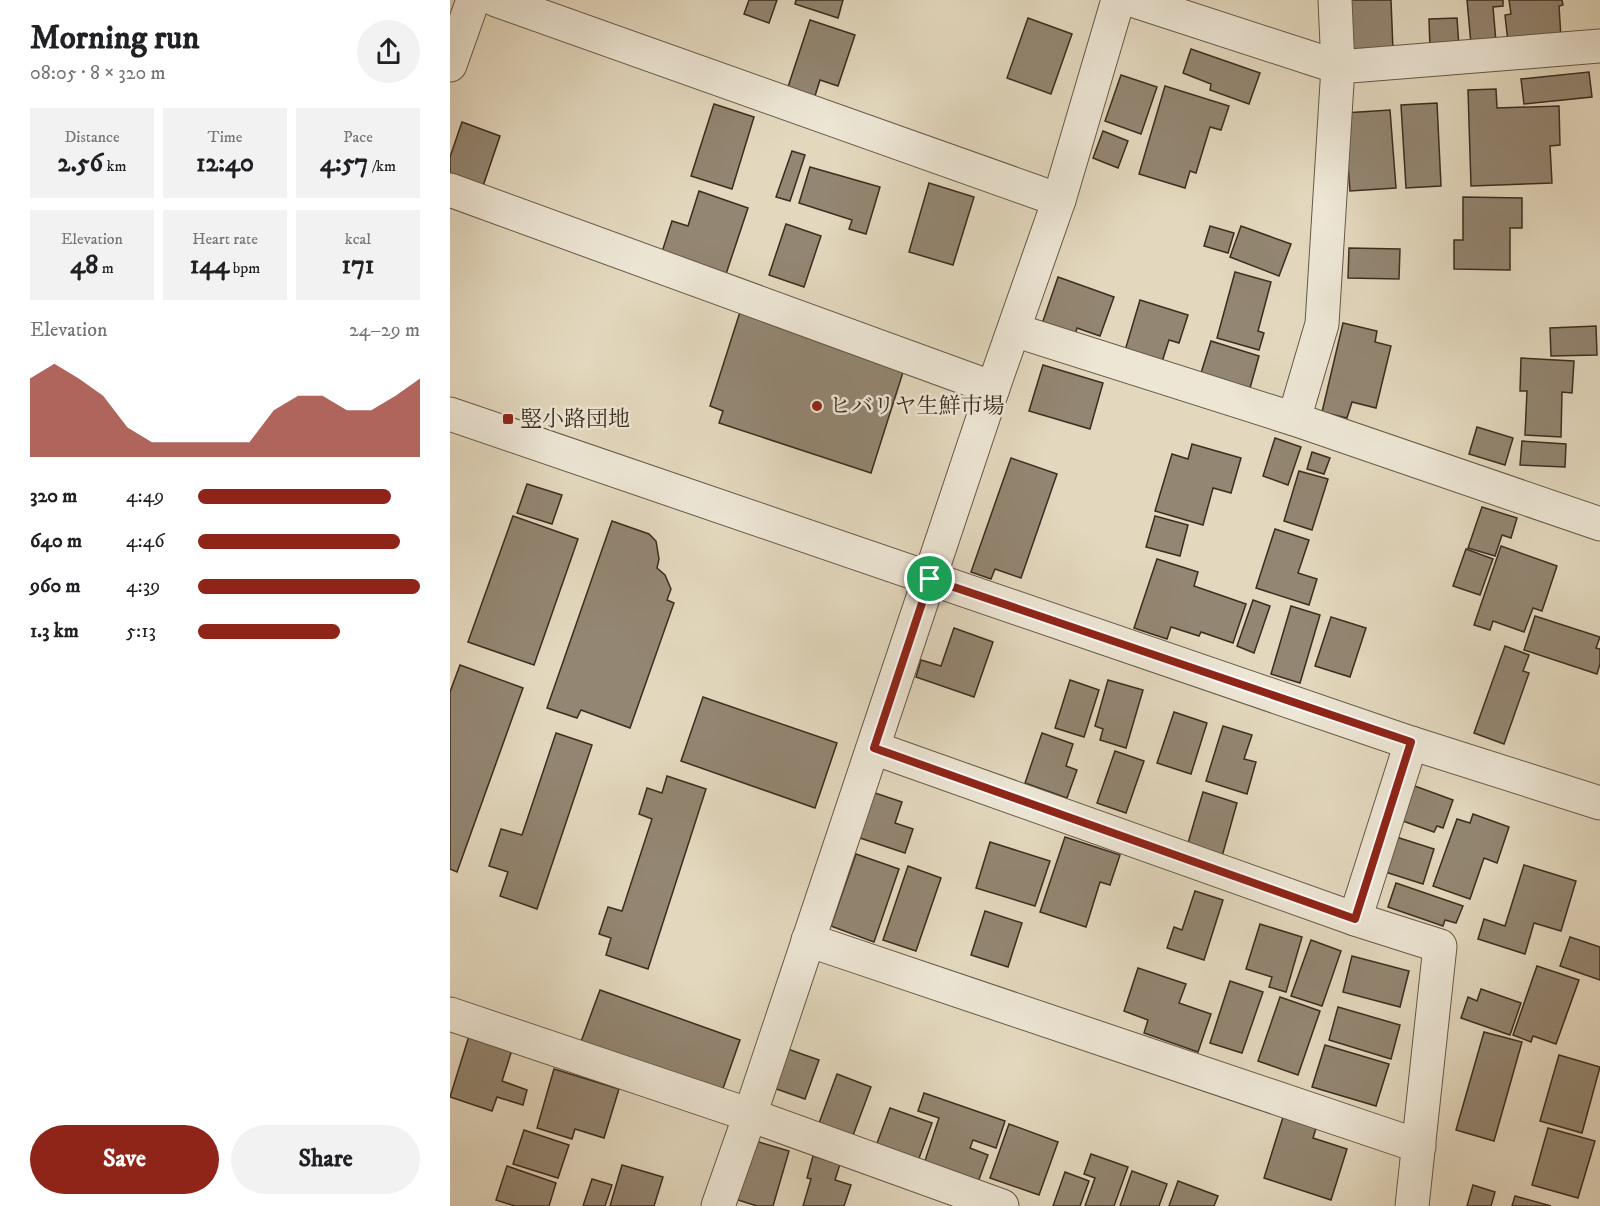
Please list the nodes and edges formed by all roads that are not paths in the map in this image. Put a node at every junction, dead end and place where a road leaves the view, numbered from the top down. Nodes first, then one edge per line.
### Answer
1 (473, 0) edge
2 (496, 0) edge
3 (1118, 0) edge
4 (1132, 0) edge
5 (1335, 0) edge
6 (1600, 46) edge
7 (450, 65) edge
8 (1338, 67) junction
9 (450, 190) edge
10 (1059, 200) junction
11 (1014, 330) junction
12 (993, 388) junction
13 (450, 414) edge
14 (1294, 419) junction
15 (1600, 524) edge
16 (930, 579) junction
17 (1411, 742) junction
18 (874, 748) junction
19 (1600, 803) edge
20 (1355, 919) junction
21 (808, 940) junction
22 (450, 1014) edge
23 (750, 1115) junction
24 (1419, 1146) junction
25 (718, 1206) edge
26 (1002, 1206) edge
27 (1412, 1206) edge

1 - 7 street
2 - 10 street
3 - 10 street
4 - 8 street
5 - 8 street
6 - 8 street
8 - 14 street
9 - 12 street
10 - 11 street
11 - 12 street
11 - 14 street
12 - 16 street
13 - 16 street
14 - 15 street
16 - 17 street
16 - 18 street
17 - 19 street
17 - 20 street
18 - 20 street
18 - 21 street
20 - 24 street
21 - 23 street
21 - 24 street
22 - 23 street
23 - 25 street
23 - 26 street
24 - 27 street

